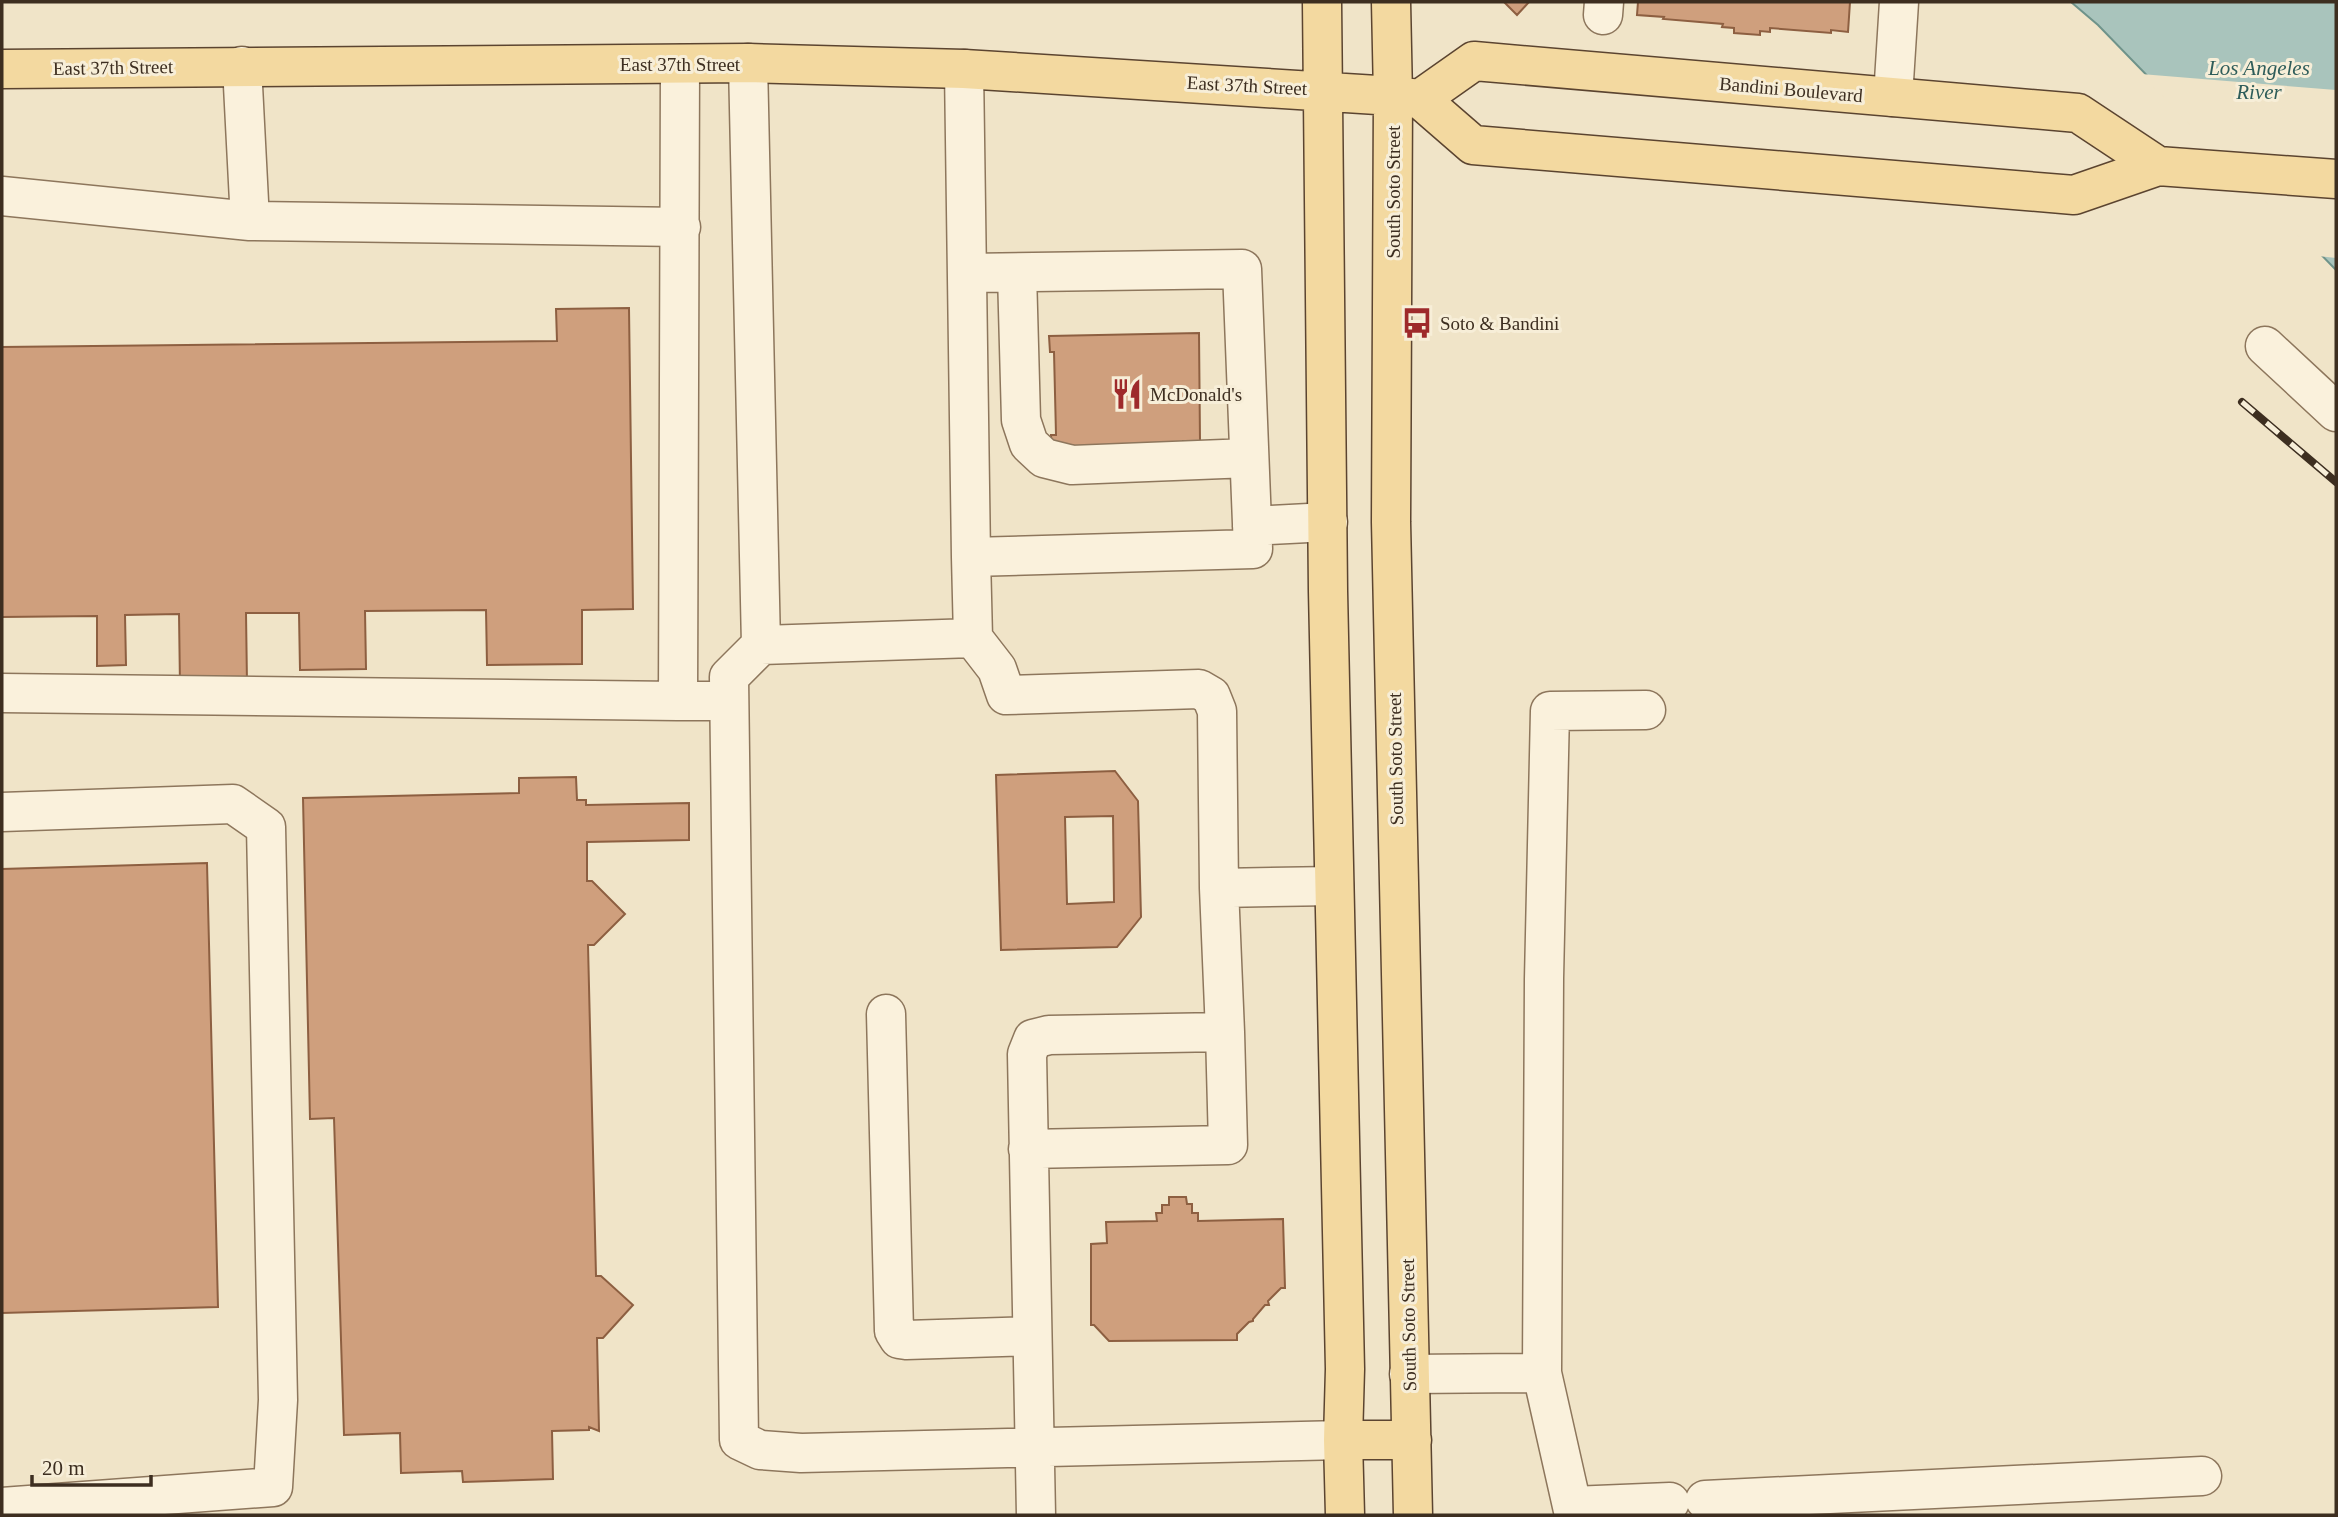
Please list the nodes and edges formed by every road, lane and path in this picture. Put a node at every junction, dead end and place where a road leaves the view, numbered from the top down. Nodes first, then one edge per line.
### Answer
1 (1322, 2) edge
2 (1391, 2) edge
3 (1899, 2) edge
4 (748, 63) junction
5 (680, 64) junction
6 (242, 66) junction
7 (964, 68) junction
8 (2, 69) edge
9 (1374, 94) junction
10 (1893, 97) junction
11 (2158, 166) junction
12 (2336, 179) edge
13 (2, 196) edge
14 (250, 221) junction
15 (681, 227) junction
16 (967, 273) junction
17 (1017, 273) junction
18 (2265, 346) dead end
19 (2336, 412) edge
20 (1249, 458) junction
21 (1328, 522) junction
22 (1252, 526) junction
23 (971, 557) junction
24 (973, 638) junction
25 (761, 645) junction
26 (2, 693) edge
27 (678, 701) junction
28 (729, 701) junction
29 (1646, 710) dead end
30 (2, 812) edge
31 (1334, 886) junction
32 (1219, 888) junction
33 (886, 1014) dead end
34 (1225, 1032) junction
35 (1028, 1149) junction
36 (1032, 1336) junction
37 (1542, 1373) junction
38 (1409, 1374) junction
39 (1343, 1440) junction
40 (1412, 1440) junction
41 (1035, 1446) junction
42 (2202, 1476) dead end
43 (2, 1507) edge
44 (1573, 1511) edge
45 (1036, 1515) edge
46 (1345, 1515) edge
47 (1413, 1515) edge

1 - 9 main road, South Soto Street
2 - 9 main road, South Soto Street
3 - 10 lane
4 - 5 main road, East 37th Street
4 - 7 main road, East 37th Street
4 - 25 lane
5 - 6 main road, East 37th Street
5 - 15 lane
6 - 8 main road, East 37th Street
6 - 14 lane
7 - 9 main road, East 37th Street
7 - 16 lane
9 - 10 main road, Bandini Boulevard
9 - 11 main road, Bandini Boulevard
9 - 21 main road, South Soto Street
9 - 38 main road, South Soto Street
10 - 11 main road, Bandini Boulevard
11 - 12 main road, Bandini Boulevard
13 - 14 lane
14 - 15 lane
15 - 27 lane
16 - 17 lane
16 - 23 lane
17 - 20 lane
17 - 20 lane
18 - 19 lane
20 - 22 lane
21 - 22 lane
21 - 31 main road, South Soto Street
22 - 23 lane
23 - 24 lane
24 - 25 lane
24 - 32 lane
25 - 28 lane
26 - 27 lane
27 - 28 lane
28 - 41 lane
29 - 37 lane
30 - 43 lane
31 - 32 lane
31 - 39 main road, South Soto Street
32 - 34 lane
33 - 36 lane
34 - 35 lane
34 - 35 lane
35 - 36 lane
36 - 41 lane
37 - 38 lane
37 - 44 lane
38 - 40 main road, South Soto Street
39 - 40 main road
39 - 41 lane
39 - 46 main road, South Soto Street
40 - 47 main road, South Soto Street
41 - 45 lane
42 - 44 lane

